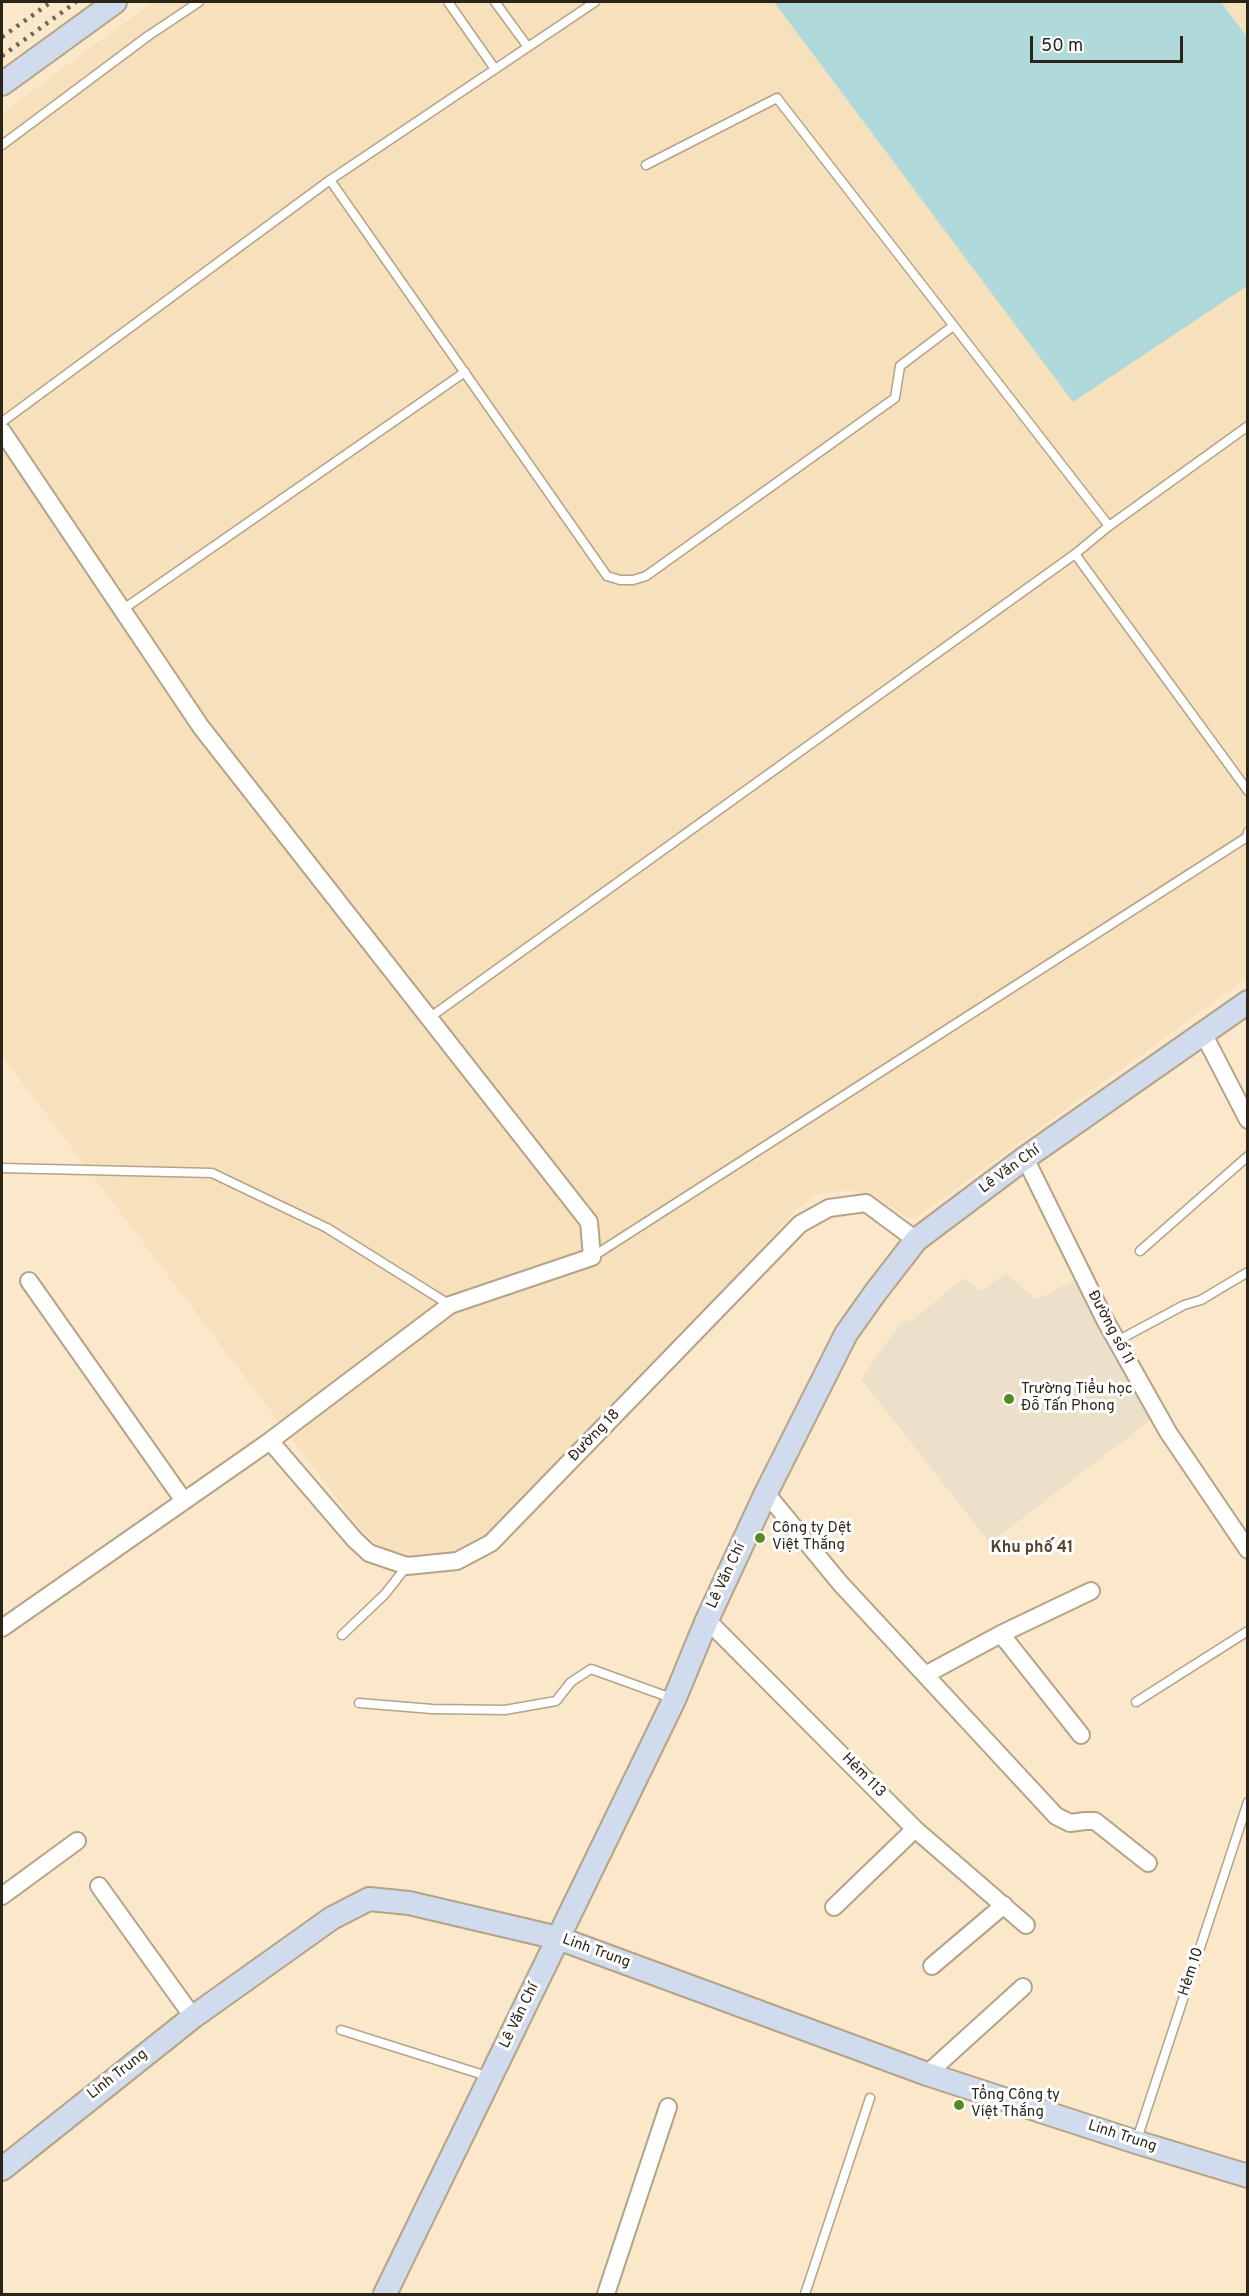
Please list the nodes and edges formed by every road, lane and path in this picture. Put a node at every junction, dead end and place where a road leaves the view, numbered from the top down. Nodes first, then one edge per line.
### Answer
1 (115, 2) edge
2 (199, 2) edge
3 (448, 2) edge
4 (495, 2) edge
5 (595, 2) edge
6 (528, 47) junction
7 (495, 69) junction
8 (2, 84) edge
9 (2, 144) edge
10 (646, 165) dead end
11 (330, 180) junction
12 (953, 326) junction
13 (465, 372) junction
14 (2, 422) edge
15 (1248, 426) edge
16 (2, 431) edge
17 (1109, 526) junction
18 (1075, 554) junction
19 (122, 610) junction
20 (1248, 791) edge
21 (1248, 832) edge
22 (1248, 1002) edge
23 (429, 1018) junction
24 (1203, 1035) junction
25 (1248, 1119) edge
26 (1248, 1156) edge
27 (1025, 1158) junction
28 (2, 1168) edge
29 (916, 1240) junction
30 (1140, 1251) dead end
31 (592, 1257) junction
32 (1248, 1272) edge
33 (29, 1281) dead end
34 (450, 1305) junction
35 (1117, 1341) junction
36 (270, 1441) junction
37 (766, 1493) junction
38 (184, 1501) junction
39 (1248, 1550) edge
40 (407, 1566) junction
41 (1091, 1591) dead end
42 (707, 1620) junction
43 (2, 1628) edge
44 (1248, 1630) edge
45 (1001, 1634) junction
46 (342, 1635) dead end
47 (925, 1675) junction
48 (674, 1700) junction
49 (1136, 1702) dead end
50 (359, 1703) dead end
51 (1081, 1735) dead end
52 (1248, 1802) edge
53 (915, 1829) junction
54 (77, 1841) dead end
55 (1148, 1863) dead end
56 (99, 1886) dead end
57 (2, 1896) edge
58 (1004, 1905) junction
59 (834, 1907) dead end
60 (1026, 1925) dead end
61 (558, 1938) junction
62 (932, 1966) dead end
63 (1023, 1987) dead end
64 (193, 2017) junction
65 (341, 2030) dead end
66 (927, 2074) junction
67 (491, 2078) junction
68 (870, 2098) dead end
69 (668, 2107) dead end
70 (1136, 2142) junction
71 (2, 2169) edge
72 (1248, 2176) edge
73 (390, 2291) edge
74 (606, 2295) edge
75 (805, 2295) edge

1 - 8 main road
2 - 9 lane
3 - 7 lane
4 - 6 lane
5 - 6 lane
6 - 7 lane
7 - 11 lane
10 - 12 lane
11 - 13 lane
11 - 14 lane
12 - 13 lane
12 - 17 lane
13 - 19 lane
15 - 17 lane
16 - 19 street
17 - 18 lane
18 - 20 lane
18 - 23 lane
19 - 23 street
21 - 31 lane
22 - 24 main road, Lê Văn Chí
23 - 31 street
24 - 25 street
24 - 27 main road, Lê Văn Chí
26 - 30 lane
27 - 29 main road, Lê Văn Chí
27 - 35 street, Đường số 11
28 - 34 lane
29 - 37 main road, Lê Văn Chí
29 - 40 street, Đường 18
31 - 34 street
32 - 35 lane
33 - 38 street
34 - 36 street
35 - 39 street, Đường số 11
36 - 38 street
36 - 40 street, Đường 18
37 - 42 main road, Lê Văn Chí
37 - 47 street
38 - 43 street
40 - 46 lane
41 - 45 street
42 - 48 main road, Lê Văn Chí
42 - 53 street, Hẻm 113
44 - 49 lane
45 - 47 street
45 - 51 street
47 - 55 street
48 - 50 lane
48 - 61 main road, Lê Văn Chí
52 - 70 lane, Hẻm 10
53 - 58 street, Hẻm 113
53 - 59 street
54 - 57 street
56 - 64 street
58 - 60 street, Hẻm 113
58 - 62 street
61 - 64 main road, Linh Trung
61 - 66 main road, Linh Trung
61 - 67 main road, Lê Văn Chí
63 - 66 street
64 - 71 main road, Linh Trung
65 - 67 lane
66 - 70 main road, Linh Trung
67 - 73 main road, Lê Văn Chí
68 - 75 lane
69 - 74 street
70 - 72 main road, Linh Trung

